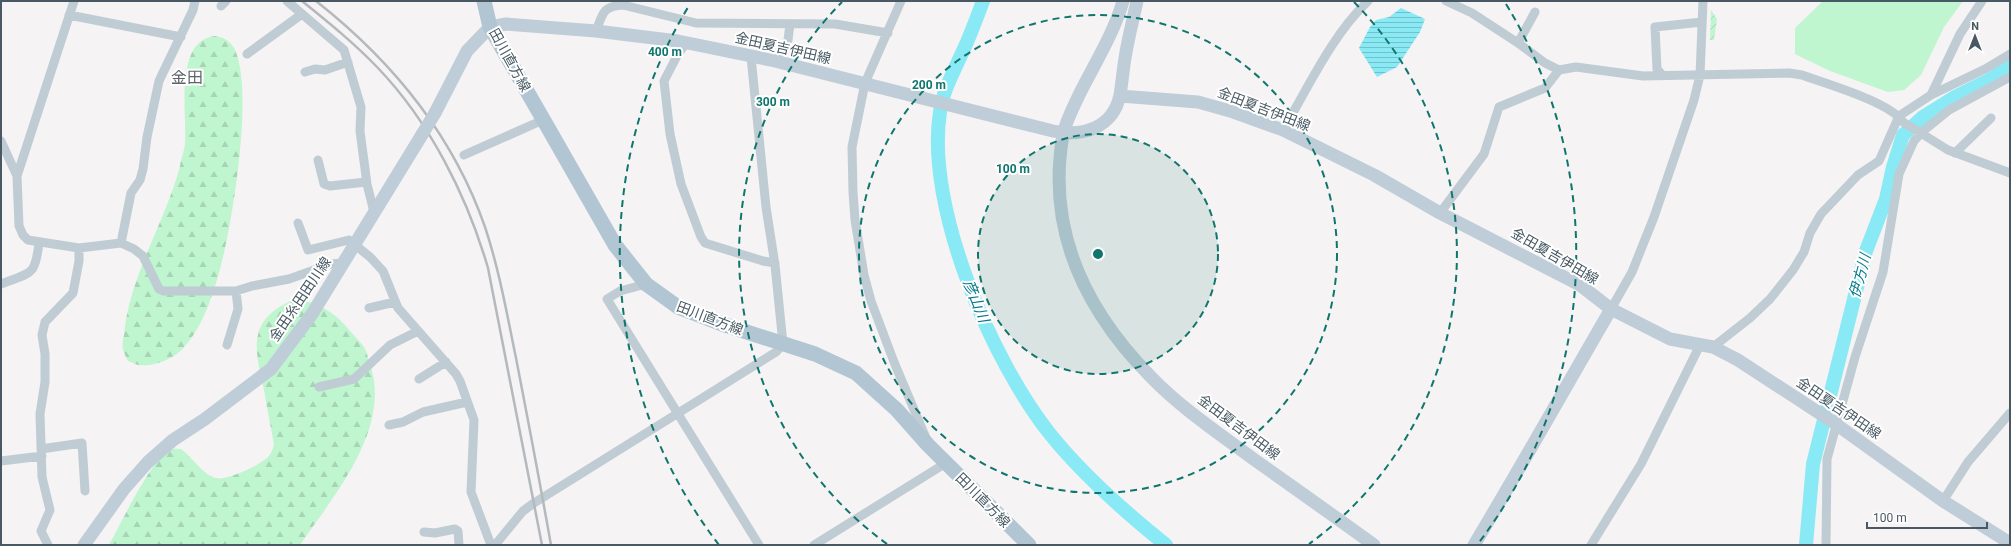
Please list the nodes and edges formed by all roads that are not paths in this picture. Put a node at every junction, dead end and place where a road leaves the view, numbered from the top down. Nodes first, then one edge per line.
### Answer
1 (74, 1) edge
2 (195, 1) edge
3 (287, 1) edge
4 (484, 1) edge
5 (901, 1) edge
6 (1123, 1) edge
7 (1137, 1) edge
8 (1368, 1) edge
9 (1446, 1) edge
10 (1982, 1) edge
11 (1702, 3) edge
12 (1535, 12) dead end
13 (302, 14) junction
14 (69, 15) junction
15 (1702, 22) junction
16 (790, 24) junction
17 (490, 27) junction
18 (596, 31) junction
19 (888, 33) junction
20 (181, 37) junction
21 (686, 43) junction
22 (1518, 43) junction
23 (247, 54) dead end
24 (2010, 54) edge
25 (751, 57) junction
26 (348, 62) junction
27 (778, 62) junction
28 (1559, 70) junction
29 (305, 72) dead end
30 (1662, 75) junction
31 (1700, 75) junction
32 (2010, 77) edge
33 (869, 85) junction
34 (1931, 95) junction
35 (1120, 96) junction
36 (1991, 118) dead end
37 (1901, 119) junction
38 (543, 120) junction
39 (1283, 130) junction
40 (1920, 131) junction
41 (1058, 132) junction
42 (1, 141) edge
43 (1955, 153) junction
44 (464, 155) dead end
45 (318, 160) dead end
46 (2010, 173) edge
47 (17, 176) junction
48 (366, 182) junction
49 (374, 212) junction
50 (1440, 213) junction
51 (298, 223) dead end
52 (39, 243) junction
53 (121, 243) junction
54 (355, 244) junction
55 (79, 248) junction
56 (343, 263) junction
57 (774, 263) junction
58 (1, 284) edge
59 (646, 284) junction
60 (236, 291) junction
61 (395, 302) junction
62 (369, 308) dead end
63 (1611, 310) junction
64 (418, 332) junction
65 (783, 344) junction
66 (227, 345) dead end
67 (1700, 345) junction
68 (1713, 347) junction
69 (446, 362) junction
70 (420, 379) dead end
71 (319, 387) dead end
72 (467, 402) junction
73 (2010, 413) edge
74 (677, 415) junction
75 (1834, 423) junction
76 (389, 425) dead end
77 (928, 445) junction
78 (41, 452) junction
79 (1, 461) edge
80 (946, 463) junction
81 (85, 491) dead end
82 (1943, 501) junction
83 (424, 532) dead end
84 (2010, 543) edge
85 (48, 545) edge
86 (84, 545) edge
87 (459, 545) edge
88 (490, 545) edge
89 (494, 545) edge
90 (759, 545) edge
91 (814, 545) edge
92 (1029, 545) edge
93 (1374, 545) edge
94 (1474, 545) edge
95 (1591, 545) edge
96 (1826, 545) edge

1 - 14 street
2 - 20 street
3 - 13 street
4 - 17 main road, 田川直方線
5 - 19 street
6 - 41 main road, 金田夏吉伊田線
7 - 35 main road
8 - 39 street
9 - 22 street
10 - 34 street
11 - 15 street
12 - 22 street
13 - 23 street
13 - 26 street
14 - 20 street
14 - 47 street
15 - 30 street
15 - 31 street
16 - 18 street
16 - 19 street
16 - 27 street
17 - 18 main road, 金田夏吉伊田線
17 - 38 main road, 田川直方線
17 - 49 main road, 金田糸田田川線, bridge
18 - 21 main road, 金田夏吉伊田線
19 - 33 street
20 - 53 street
21 - 25 main road, 金田夏吉伊田線
21 - 57 street
22 - 28 street
24 - 34 street
25 - 27 main road, 金田夏吉伊田線
25 - 57 street
26 - 29 street
26 - 48 street
27 - 33 main road, 金田夏吉伊田線
28 - 30 street
28 - 50 street
30 - 31 street
31 - 37 street
31 - 63 street
32 - 40 street
33 - 41 main road, 金田夏吉伊田線
33 - 77 street
34 - 37 street
35 - 39 main road, 金田夏吉伊田線
35 - 41 main road, 金田夏吉伊田線
36 - 43 street
37 - 40 street
37 - 68 street
38 - 44 street
38 - 59 main road, 田川直方線
39 - 50 main road, 金田夏吉伊田線
40 - 43 street
40 - 75 street
41 - 93 main road, 金田夏吉伊田線
42 - 47 street
43 - 46 street
45 - 48 street
47 - 52 street
48 - 49 street
49 - 54 main road, 金田糸田田川線
50 - 63 main road, 金田夏吉伊田線
51 - 54 street
52 - 55 street
52 - 58 street
53 - 55 street
53 - 60 street
54 - 56 main road, 金田糸田田川線
54 - 61 street
55 - 78 street
56 - 60 street
56 - 86 main road, 金田糸田田川線
57 - 65 street
59 - 65 main road, 田川直方線
59 - 74 street
60 - 66 street
61 - 62 street
61 - 64 street
63 - 67 main road, 金田夏吉伊田線
63 - 94 main road
64 - 69 street
64 - 71 street
65 - 74 street
65 - 77 main road, 田川直方線
67 - 68 main road, 金田夏吉伊田線
67 - 95 street
68 - 75 main road, 金田夏吉伊田線
69 - 70 street
69 - 72 street
72 - 76 street
72 - 88 street
73 - 82 street
74 - 89 street
74 - 90 street
75 - 82 main road, 金田夏吉伊田線
75 - 96 street
77 - 80 main road, 田川直方線
78 - 79 street
78 - 81 street
78 - 85 street
80 - 91 street
80 - 92 main road, 田川直方線
82 - 84 main road, 金田夏吉伊田線
83 - 87 street

